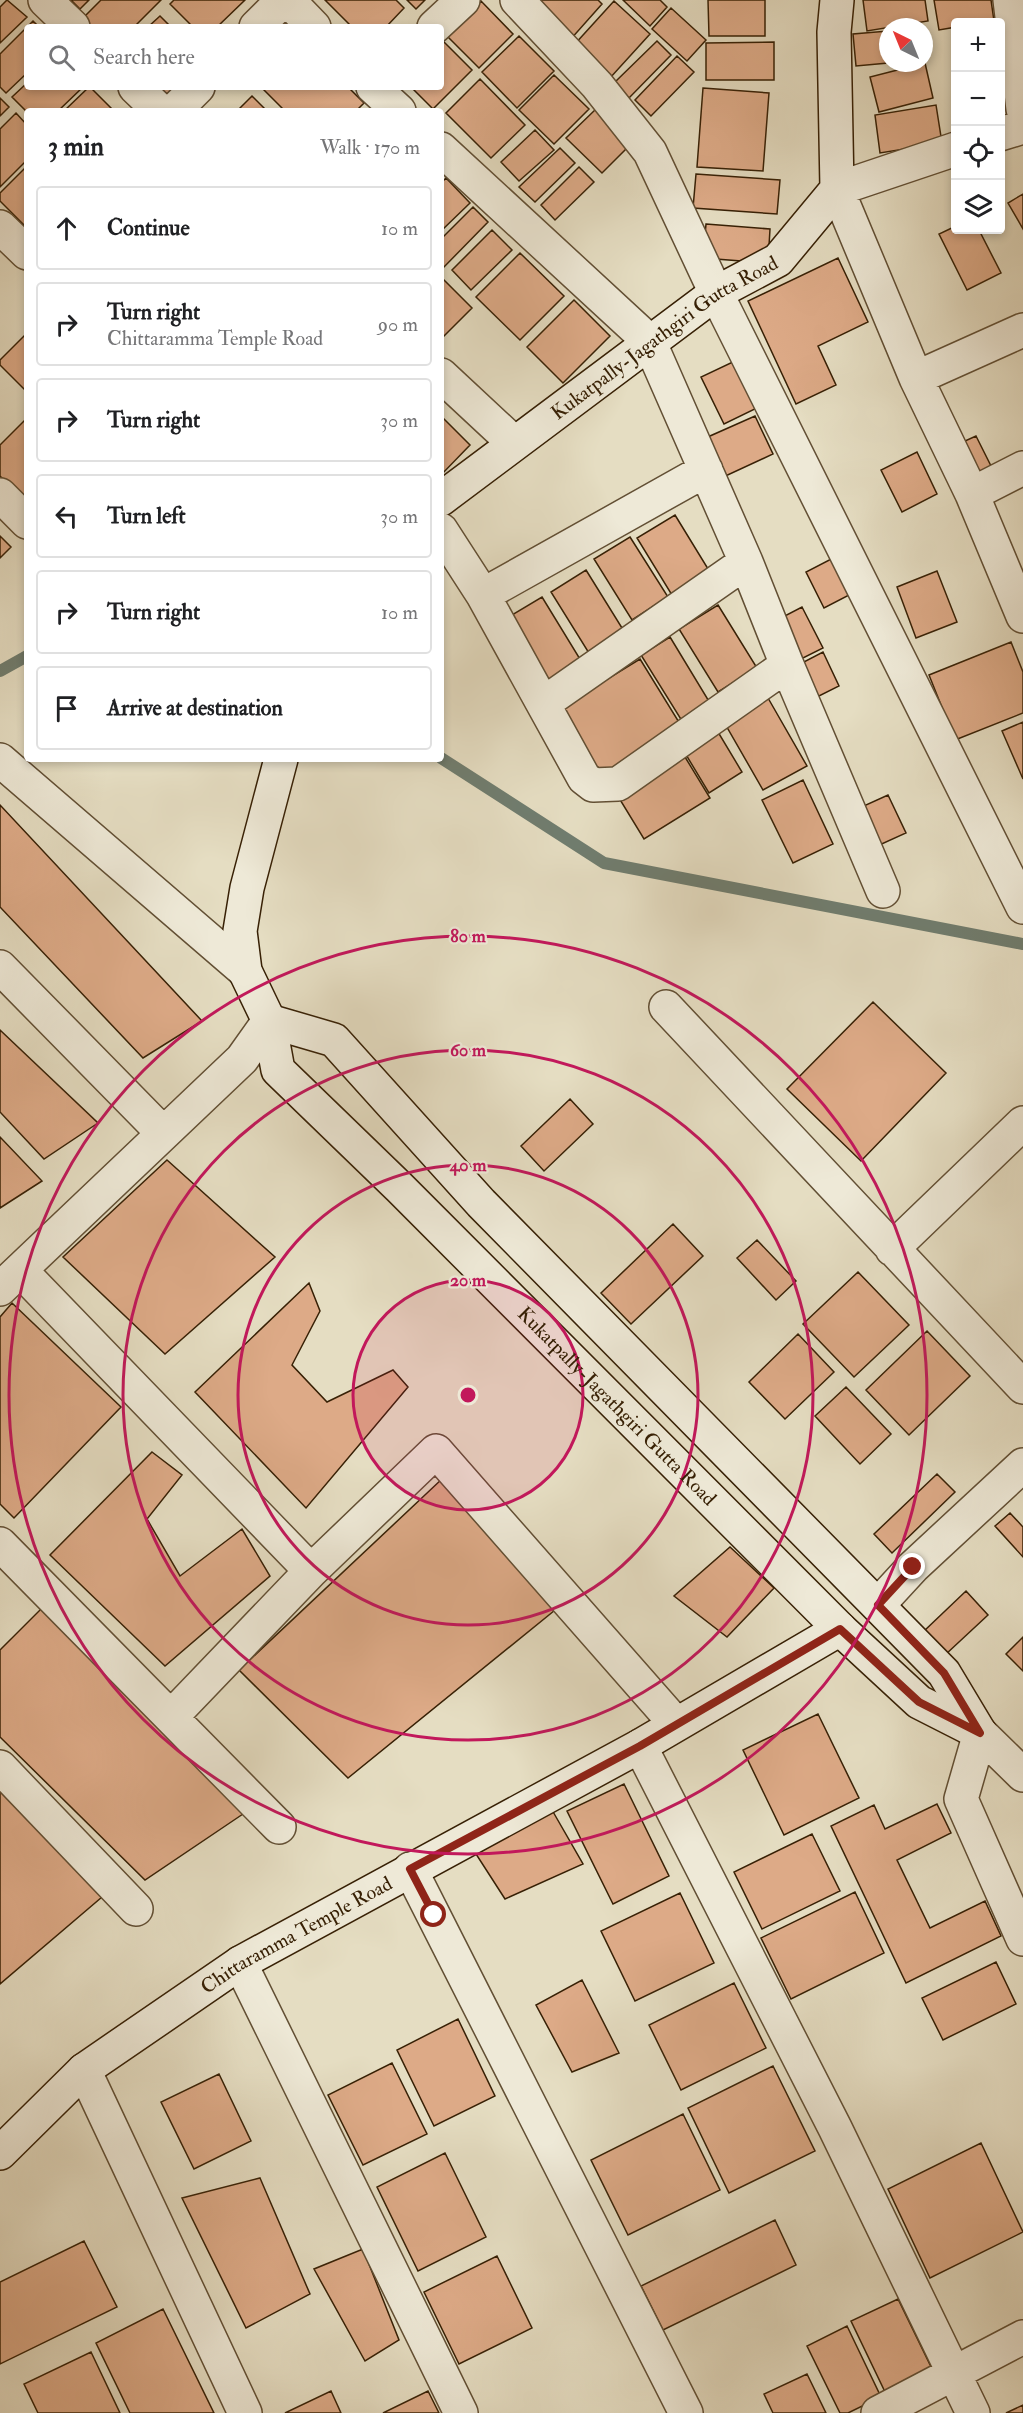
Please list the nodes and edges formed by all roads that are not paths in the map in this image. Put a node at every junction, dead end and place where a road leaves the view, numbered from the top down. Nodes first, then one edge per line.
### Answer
1 (45, 0) edge
2 (283, 0) edge
3 (288, 0) edge
4 (463, 0) edge
5 (516, 0) edge
6 (837, 0) edge
7 (1010, 0) edge
8 (70, 24) edge
9 (259, 24) edge
10 (311, 24) edge
11 (437, 24) edge
12 (138, 90) edge
13 (195, 90) edge
14 (376, 90) edge
15 (157, 108) edge
16 (177, 108) edge
17 (396, 108) edge
18 (1023, 109) edge
19 (1023, 127) edge
20 (1005, 132) edge
21 (951, 151) edge
22 (444, 152) edge
23 (837, 189) junction
24 (0, 226) edge
25 (24, 250) edge
26 (716, 293) junction
27 (1023, 330) edge
28 (649, 341) junction
29 (444, 378) edge
30 (916, 378) junction
31 (514, 443) junction
32 (1023, 468) edge
33 (706, 470) junction
34 (972, 494) junction
35 (0, 495) edge
36 (444, 497) edge
37 (24, 519) edge
38 (444, 535) edge
39 (746, 562) junction
40 (483, 595) junction
41 (1022, 613) edge
42 (787, 665) junction
43 (544, 703) junction
44 (0, 760) edge
45 (278, 771) edge
46 (883, 891) dead end
47 (1023, 907) edge
48 (0, 967) edge
49 (245, 971) junction
50 (666, 1007) dead end
51 (269, 1021) junction
52 (1023, 1123) edge
53 (163, 1133) junction
54 (892, 1248) junction
55 (10, 1280) edge
56 (1023, 1387) edge
57 (1023, 1465) edge
58 (0, 1544) edge
59 (311, 1571) junction
60 (878, 1605) junction
61 (840, 1629) junction
62 (172, 1716) junction
63 (676, 1724) junction
64 (980, 1733) junction
65 (640, 1746) junction
66 (0, 1767) edge
67 (1023, 1775) edge
68 (279, 1827) dead end
69 (410, 1869) junction
70 (136, 1909) dead end
71 (1023, 1939) edge
72 (240, 1963) junction
73 (84, 2070) junction
74 (0, 2152) edge
75 (1023, 2337) edge
76 (954, 2375) junction
77 (245, 2413) edge
78 (461, 2413) edge
79 (686, 2413) edge
80 (878, 2413) edge
81 (973, 2413) edge

1 - 8 street
2 - 9 street
3 - 10 street
4 - 11 street
5 - 26 street
6 - 23 street
7 - 18 street
12 - 15 street
13 - 16 street
14 - 17 street
19 - 20 street
21 - 23 street
22 - 28 street
23 - 26 street, Kukatpally-Jagathgiri Gutta Road
23 - 30 street
24 - 25 street
26 - 28 street, Kukatpally-Jagathgiri Gutta Road
26 - 47 street
27 - 30 street
28 - 31 street, Kukatpally-Jagathgiri Gutta Road
28 - 33 street
29 - 31 street
30 - 34 street
31 - 36 street, Kukatpally-Jagathgiri Gutta Road
32 - 34 street
33 - 39 street
33 - 40 street
34 - 41 street
35 - 37 street
38 - 40 street
39 - 42 street
39 - 43 street
40 - 43 street
42 - 43 street
42 - 46 street
44 - 49 street
45 - 49 street, Kukatpally-Jagathgiri Gutta Road
48 - 53 street
49 - 51 street, Kukatpally-Jagathgiri Gutta Road
50 - 54 street
51 - 53 street
51 - 60 street, Kukatpally-Jagathgiri Gutta Road
51 - 61 street, Kukatpally-Jagathgiri Gutta Road
52 - 54 street
53 - 55 street
54 - 56 street
55 - 59 street
57 - 60 street
58 - 62 street
59 - 62 street
59 - 63 street
60 - 64 street, Kukatpally-Jagathgiri Gutta Road
61 - 63 street, Chittaramma Temple Road
61 - 64 street, Kukatpally-Jagathgiri Gutta Road
62 - 68 street
63 - 65 street, Chittaramma Temple Road
64 - 67 street, Kukatpally-Jagathgiri Gutta Road
64 - 71 street
65 - 69 street, Chittaramma Temple Road
65 - 76 street
66 - 70 street
69 - 72 street, Chittaramma Temple Road
69 - 79 street
72 - 73 street, Chittaramma Temple Road
72 - 78 street
73 - 74 street, Chittaramma Temple Road
73 - 77 street
75 - 76 street
76 - 80 street
76 - 81 street

